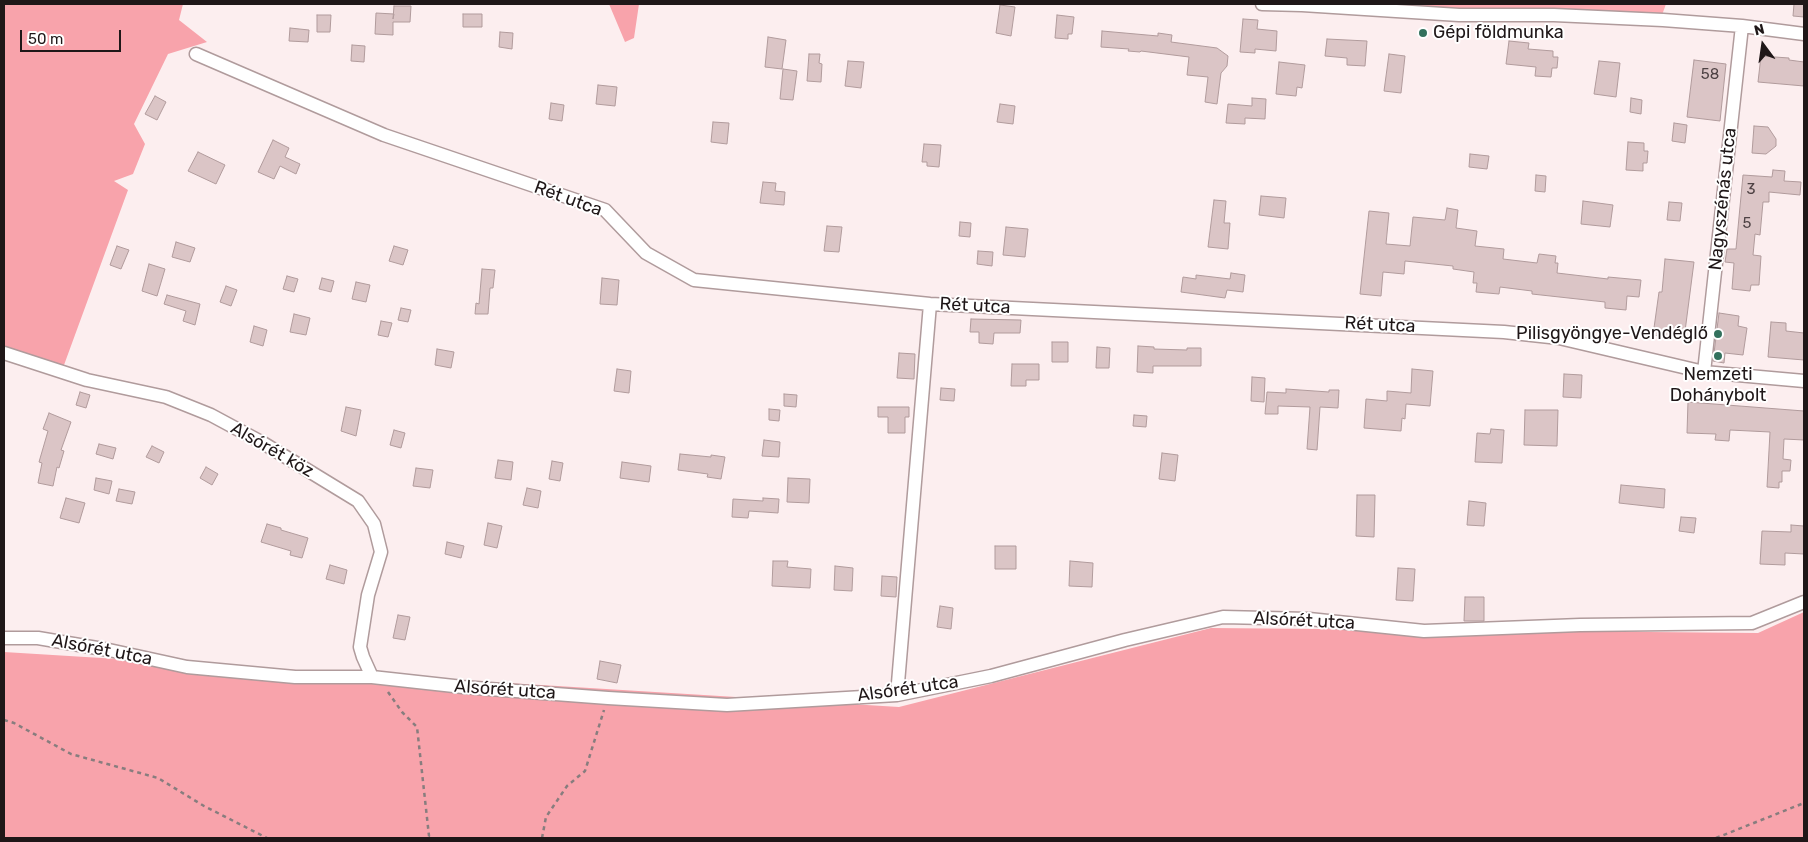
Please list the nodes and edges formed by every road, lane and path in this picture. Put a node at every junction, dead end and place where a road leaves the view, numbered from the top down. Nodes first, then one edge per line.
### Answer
1 (1262, 4) edge
2 (1742, 26) junction
3 (1804, 34) edge
4 (196, 54) dead end
5 (930, 304) junction
6 (4, 353) edge
7 (1704, 372) junction
8 (1804, 381) edge
9 (1804, 602) edge
10 (4, 638) edge
11 (375, 678) junction
12 (897, 695) junction
13 (608, 698) junction
14 (4, 720) edge
15 (1804, 803) edge
16 (268, 838) edge
17 (427, 838) edge
18 (542, 838) edge
19 (1716, 838) edge

1 - 2 street
2 - 3 street
2 - 7 street, Nagyszénás utca
4 - 5 street, Rét utca
5 - 7 street, Rét utca
5 - 12 street
6 - 11 street, Alsórét köz
7 - 8 street, Rét utca
9 - 12 street, Alsórét utca
10 - 11 street, Alsórét utca
11 - 13 street, Alsórét utca
11 - 17 path
12 - 13 street, Alsórét utca
13 - 18 path
14 - 16 path
15 - 19 path

